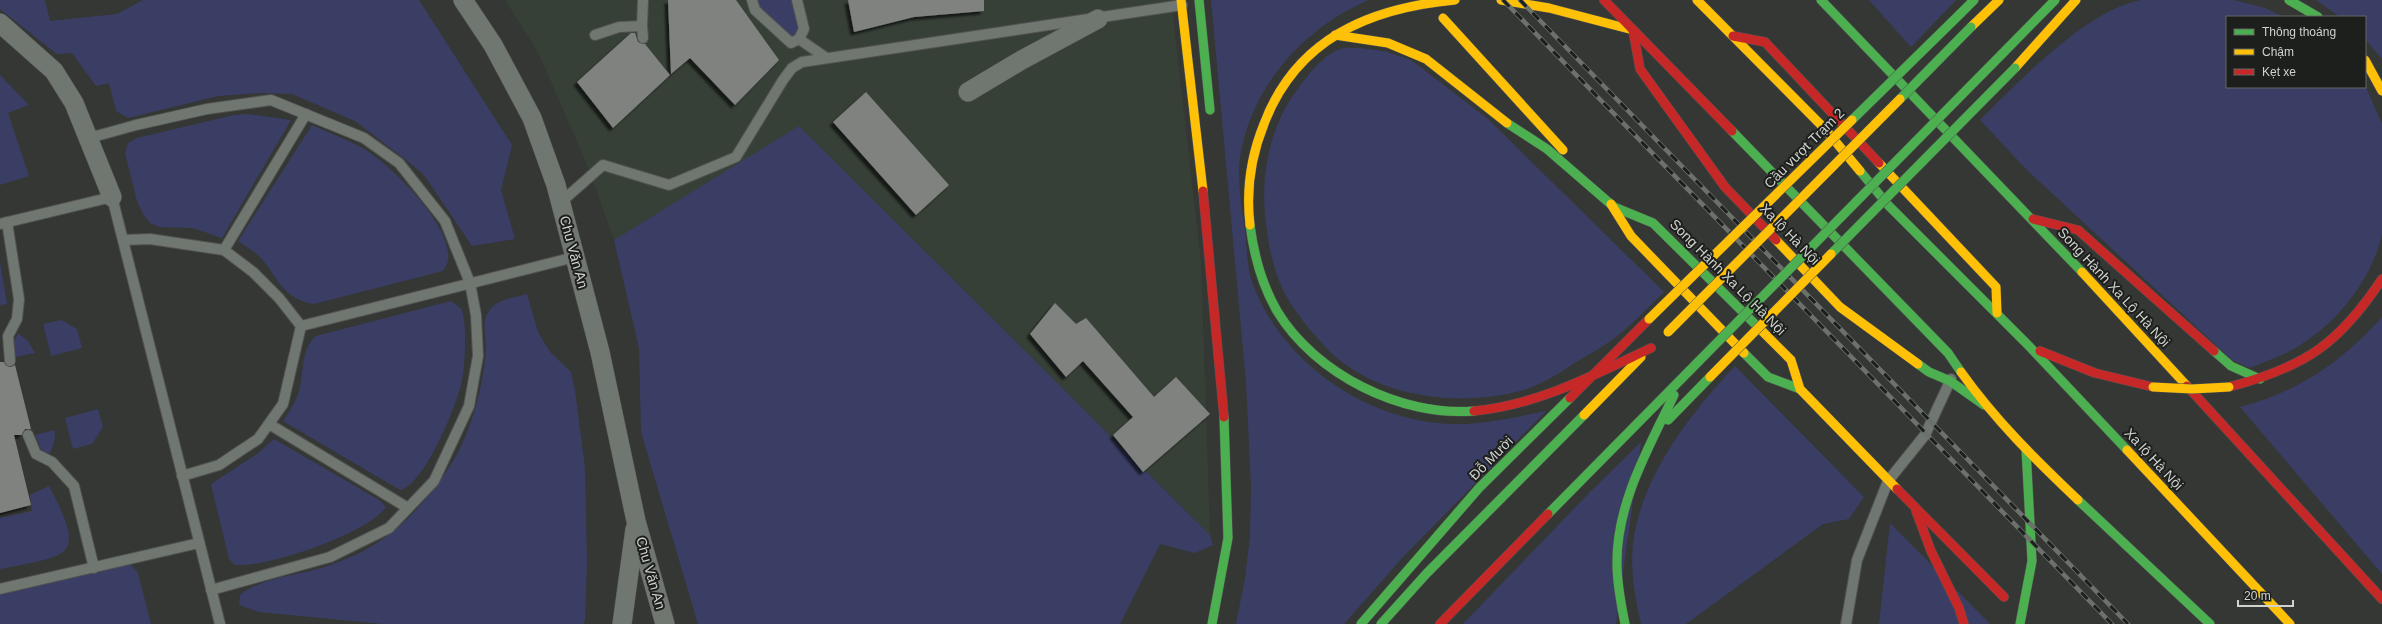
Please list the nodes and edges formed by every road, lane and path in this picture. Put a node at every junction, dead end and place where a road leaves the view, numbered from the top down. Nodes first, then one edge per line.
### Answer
1 (464, 0) edge
2 (643, 0) edge
3 (752, 0) edge
4 (797, 0) edge
5 (1199, 0) edge
6 (1455, 0) edge
7 (1501, 0) edge
8 (1604, 0) edge
9 (1698, 0) edge
10 (1821, 0) edge
11 (1974, 0) edge
12 (1999, 0) edge
13 (2055, 0) edge
14 (2082, 0) edge
15 (2289, 0) edge
16 (1182, 2) edge
17 (2073, 3) edge
18 (2316, 16) edge
19 (1443, 18) dead end
20 (1098, 19) junction
21 (0, 23) edge
22 (642, 26) junction
23 (2030, 26) junction
24 (1633, 30) junction
25 (595, 35) dead end
26 (1335, 35) junction
27 (1733, 36) junction
28 (643, 38) dead end
29 (800, 40) junction
30 (825, 57) junction
31 (2366, 62) edge
32 (2382, 91) edge
33 (968, 92) dead end
34 (306, 114) junction
35 (1210, 119) dead end
36 (89, 138) junction
37 (112, 197) junction
38 (560, 203) junction
39 (1614, 207) junction
40 (2033, 220) junction
41 (3, 223) edge
42 (123, 240) junction
43 (224, 250) junction
44 (575, 257) junction
45 (2382, 279) edge
46 (470, 283) junction
47 (1997, 313) junction
48 (1650, 319) joint
49 (301, 326) junction
50 (1659, 340) junction
51 (2027, 344) junction
52 (10, 361) dead end
53 (1957, 366) junction
54 (1598, 372) junction
55 (1682, 379) junction
56 (2260, 379) junction
57 (1950, 381) junction
58 (1800, 389) junction
59 (1986, 407) junction
60 (268, 424) junction
61 (1657, 430) junction
62 (28, 435) dead end
63 (2026, 449) junction
64 (182, 476) junction
65 (1888, 481) junction
66 (1912, 503) junction
67 (408, 508) junction
68 (636, 521) junction
69 (199, 543) junction
70 (94, 568) junction
71 (0, 589) edge
72 (211, 590) junction
73 (2004, 597) dead end
74 (2382, 599) edge
75 (220, 624) edge
76 (622, 624) edge
77 (665, 624) edge
78 (1212, 624) edge
79 (1361, 624) edge
80 (1381, 624) edge
81 (1440, 624) edge
82 (1625, 624) edge
83 (1846, 624) edge
84 (1964, 624) edge
85 (2020, 624) edge
86 (2210, 624) edge
87 (2290, 624) edge

1 - 38 street, Chu Văn An
2 - 22 lane
3 - 29 lane
4 - 29 lane
5 - 35 main road
6 - 26 main road
7 - 24 main road
8 - 24 main road, Xa lộ Hà Nội
9 - 27 main road, Xa lộ Hà Nội
10 - 40 main road, Song Hành Xa Lộ Hà Nội
11 - 48 main road, Cầu vượt Trạm 2, bridge
12 - 50 main road, bridge
13 - 23 main road
14 - 17 main road
15 - 18 main road
16 - 20 lane
16 - 78 main road
17 - 23 main road
17 - 61 main road, bridge
19 - 39 main road, Song Hành Xa Lộ Hà Nội
20 - 30 lane
20 - 33 street
21 - 36 street
22 - 25 lane
22 - 28 lane
23 - 55 main road, bridge
24 - 53 main road, Xa lộ Hà Nội
24 - 57 main road, Xa lộ Hà Nội
26 - 39 main road
26 - 54 main road
27 - 47 main road, Xa lộ Hà Nội
27 - 47 main road
29 - 30 lane
30 - 38 lane
31 - 32 main road
34 - 36 lane
34 - 43 lane
34 - 46 lane
36 - 37 street
37 - 41 lane
37 - 42 lane
38 - 44 street, Chu Văn An
39 - 58 main road, Song Hành Xa Lộ Hà Nội
39 - 58 main road, Song Hành Xa Lộ Hà Nội
40 - 56 main road
40 - 74 main road, Song Hành Xa Lộ Hà Nội
41 - 52 lane
42 - 43 lane
42 - 64 lane
43 - 49 lane
44 - 46 lane
44 - 68 street, Chu Văn An
45 - 56 main road
46 - 49 lane
46 - 67 lane
47 - 51 main road, Xa lộ Hà Nội
48 - 54 main road, Đỗ Mười
49 - 60 lane
50 - 54 main road
50 - 80 main road
51 - 56 main road, bridge
51 - 87 main road, Xa lộ Hà Nội
53 - 57 lane
53 - 59 main road, Xa lộ Hà Nội
54 - 79 main road, Đỗ Mười
55 - 61 main road
55 - 81 main road
57 - 59 main road, Xa lộ Hà Nội
57 - 65 lane
58 - 65 main road, Song Hành Xa Lộ Hà Nội
59 - 63 main road, Xa lộ Hà Nội
60 - 64 lane
60 - 67 lane
61 - 82 main road
62 - 70 lane
63 - 85 main road
63 - 86 main road, Xa lộ Hà Nội
64 - 69 lane
65 - 66 main road, Song Hành Xa Lộ Hà Nội
65 - 83 lane
66 - 73 main road, Song Hành Xa Lộ Hà Nội
66 - 84 main road
67 - 72 lane
68 - 76 street, Chu Văn An
68 - 77 street, Chu Văn An
69 - 70 lane
69 - 72 lane
70 - 71 lane
72 - 75 lane

